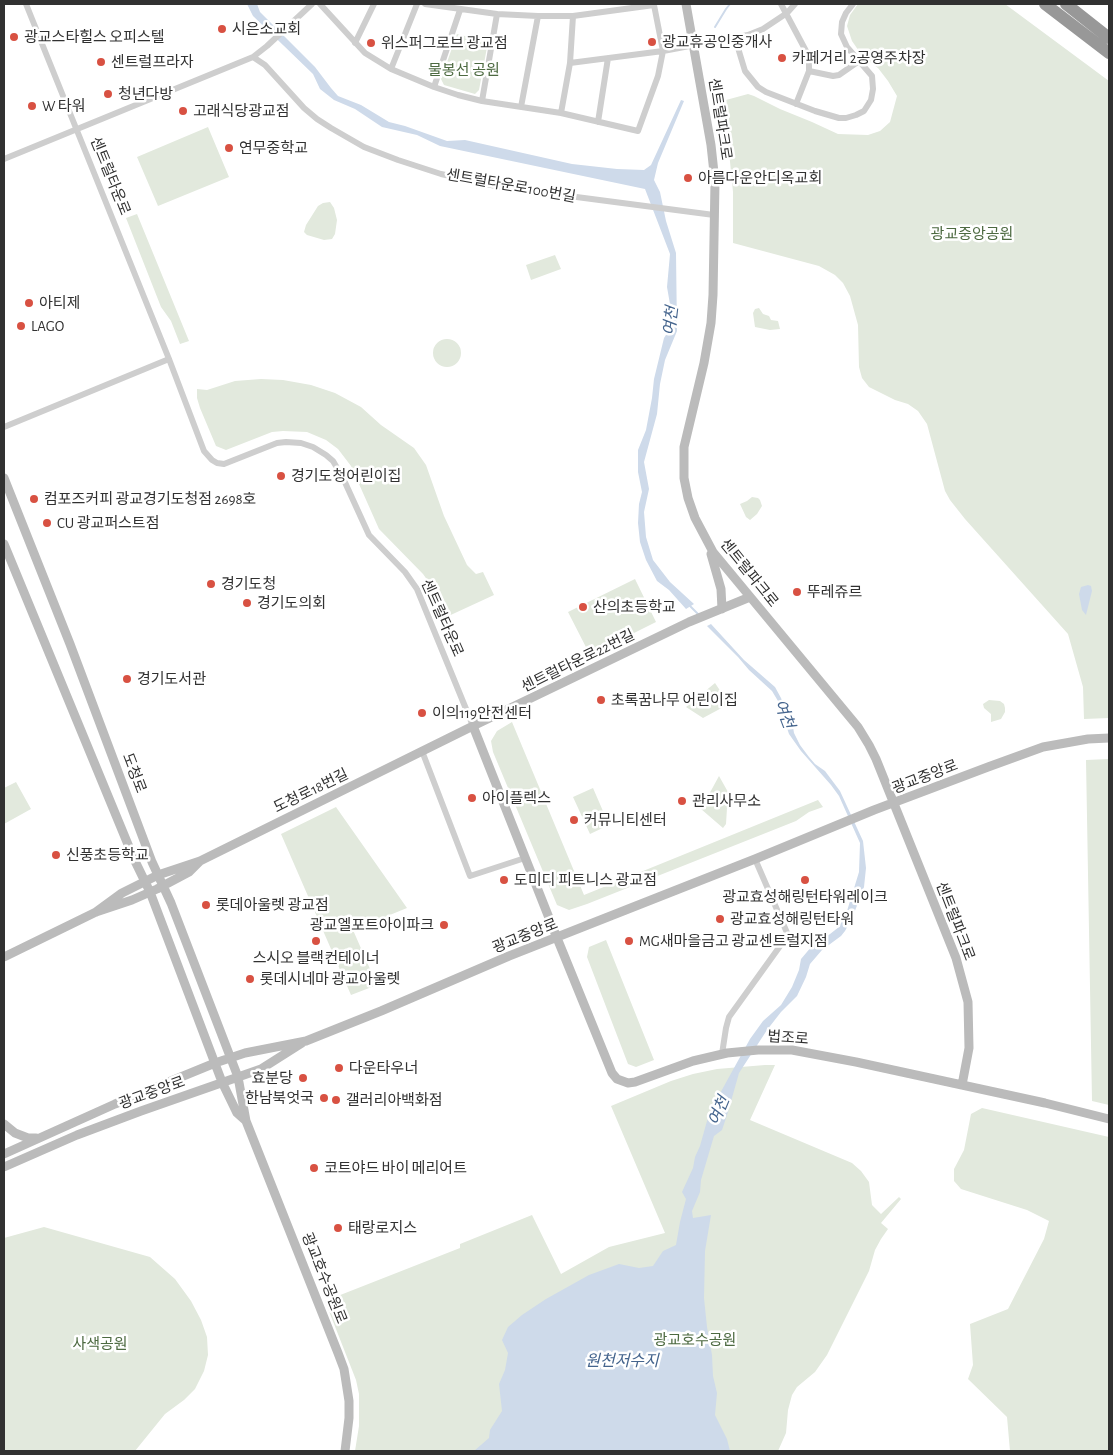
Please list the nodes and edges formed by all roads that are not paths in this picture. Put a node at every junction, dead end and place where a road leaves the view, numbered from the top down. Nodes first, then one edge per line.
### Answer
1 (26, 4) edge
2 (312, 4) edge
3 (320, 4) edge
4 (374, 4) edge
5 (417, 4) edge
6 (425, 4) edge
7 (686, 4) edge
8 (781, 4) edge
9 (795, 4) edge
10 (853, 4) edge
11 (1045, 4) edge
12 (1066, 4) edge
13 (460, 10) junction
14 (787, 13) junction
15 (497, 14) junction
16 (538, 16) junction
17 (573, 16) junction
18 (735, 38) junction
19 (1109, 38) edge
20 (355, 43) junction
21 (694, 46) junction
22 (663, 51) junction
23 (1109, 53) edge
24 (253, 57) junction
25 (608, 58) junction
26 (859, 61) junction
27 (570, 63) junction
28 (391, 69) junction
29 (808, 71) junction
30 (434, 87) junction
31 (482, 101) junction
32 (796, 104) junction
33 (520, 107) junction
34 (561, 113) junction
35 (598, 122) junction
36 (76, 130) junction
37 (4, 159) edge
38 (714, 214) junction
39 (169, 358) junction
40 (4, 427) edge
41 (4, 478) edge
42 (4, 544) edge
43 (708, 544) junction
44 (750, 598) junction
45 (721, 610) junction
46 (473, 726) junction
47 (1109, 738) edge
48 (422, 751) junction
49 (893, 804) junction
50 (525, 858) junction
51 (754, 859) junction
52 (200, 861) junction
53 (158, 875) junction
54 (146, 881) junction
55 (162, 886) junction
56 (150, 892) junction
57 (96, 912) junction
58 (557, 938) junction
59 (4, 957) edge
60 (306, 1040) junction
61 (724, 1054) junction
62 (229, 1058) junction
63 (215, 1064) junction
64 (238, 1077) junction
65 (222, 1082) junction
66 (962, 1085) junction
67 (1109, 1119) edge
68 (246, 1121) junction
69 (4, 1124) edge
70 (41, 1137) junction
71 (4, 1154) edge
72 (4, 1167) edge
73 (345, 1451) edge

1 - 36 street, 센트럴타운로
2 - 24 street
3 - 20 street
4 - 20 street
5 - 28 street
6 - 13 street
7 - 21 street, 센트럴파크로
8 - 14 street
9 - 14 street
10 - 26 street
11 - 23 highway
12 - 19 highway
13 - 15 street
13 - 30 street
14 - 18 street
14 - 29 street
15 - 16 street
15 - 31 street
16 - 17 street
16 - 33 street
17 - 22 street
17 - 27 street
18 - 21 street
18 - 32 street
20 - 28 street
21 - 22 street
21 - 38 street, 센트럴파크로
22 - 25 street
22 - 35 street
24 - 36 street
24 - 38 street, 센트럴타운로100번길
25 - 27 street
25 - 35 street
26 - 29 street
26 - 32 street
27 - 34 street
28 - 30 street
29 - 32 street
30 - 31 street
31 - 33 street
33 - 34 street
34 - 35 street
36 - 37 street
36 - 39 street, 센트럴타운로
38 - 43 street, 센트럴파크로
39 - 40 street
39 - 46 street, 센트럴타운로
41 - 53 street, 도청로
42 - 54 street
43 - 44 street, 센트럴파크로
43 - 45 street
44 - 45 street, 센트럴타운로22번길
44 - 49 street, 센트럴파크로
45 - 46 street, 센트럴타운로22번길
46 - 48 street, 도청로18번길
46 - 50 street, 센트럴타운로
47 - 49 street, 광교중앙로
48 - 50 street
48 - 52 street, 도청로18번길
49 - 51 street, 광교중앙로
49 - 66 street, 센트럴파크로
50 - 58 street, 센트럴타운로
51 - 58 street, 광교중앙로
51 - 61 street
52 - 53 street, 도청로18번길
52 - 55 street
53 - 54 street, 도청로18번길
53 - 55 street, 도청로
54 - 56 street, 광교호수공원로
54 - 57 street, 도청로18번길
55 - 56 street
55 - 62 street, 도청로
56 - 57 street
56 - 63 street, 광교호수공원로
57 - 59 street
58 - 60 street, 광교중앙로
58 - 61 street, 법조로
60 - 62 street, 광교중앙로
60 - 64 street, 광교중앙로
61 - 66 street, 법조로
62 - 63 street, 광교중앙로
62 - 64 street, 도청로
63 - 65 street, 광교호수공원로
63 - 70 street, 광교중앙로
64 - 65 street, 광교중앙로
64 - 68 street, 광교호수공원로
65 - 68 street, 광교호수공원로
65 - 72 street, 광교중앙로
66 - 67 street, 법조로
68 - 73 street, 광교호수공원로
69 - 70 street
70 - 71 street, 광교중앙로

